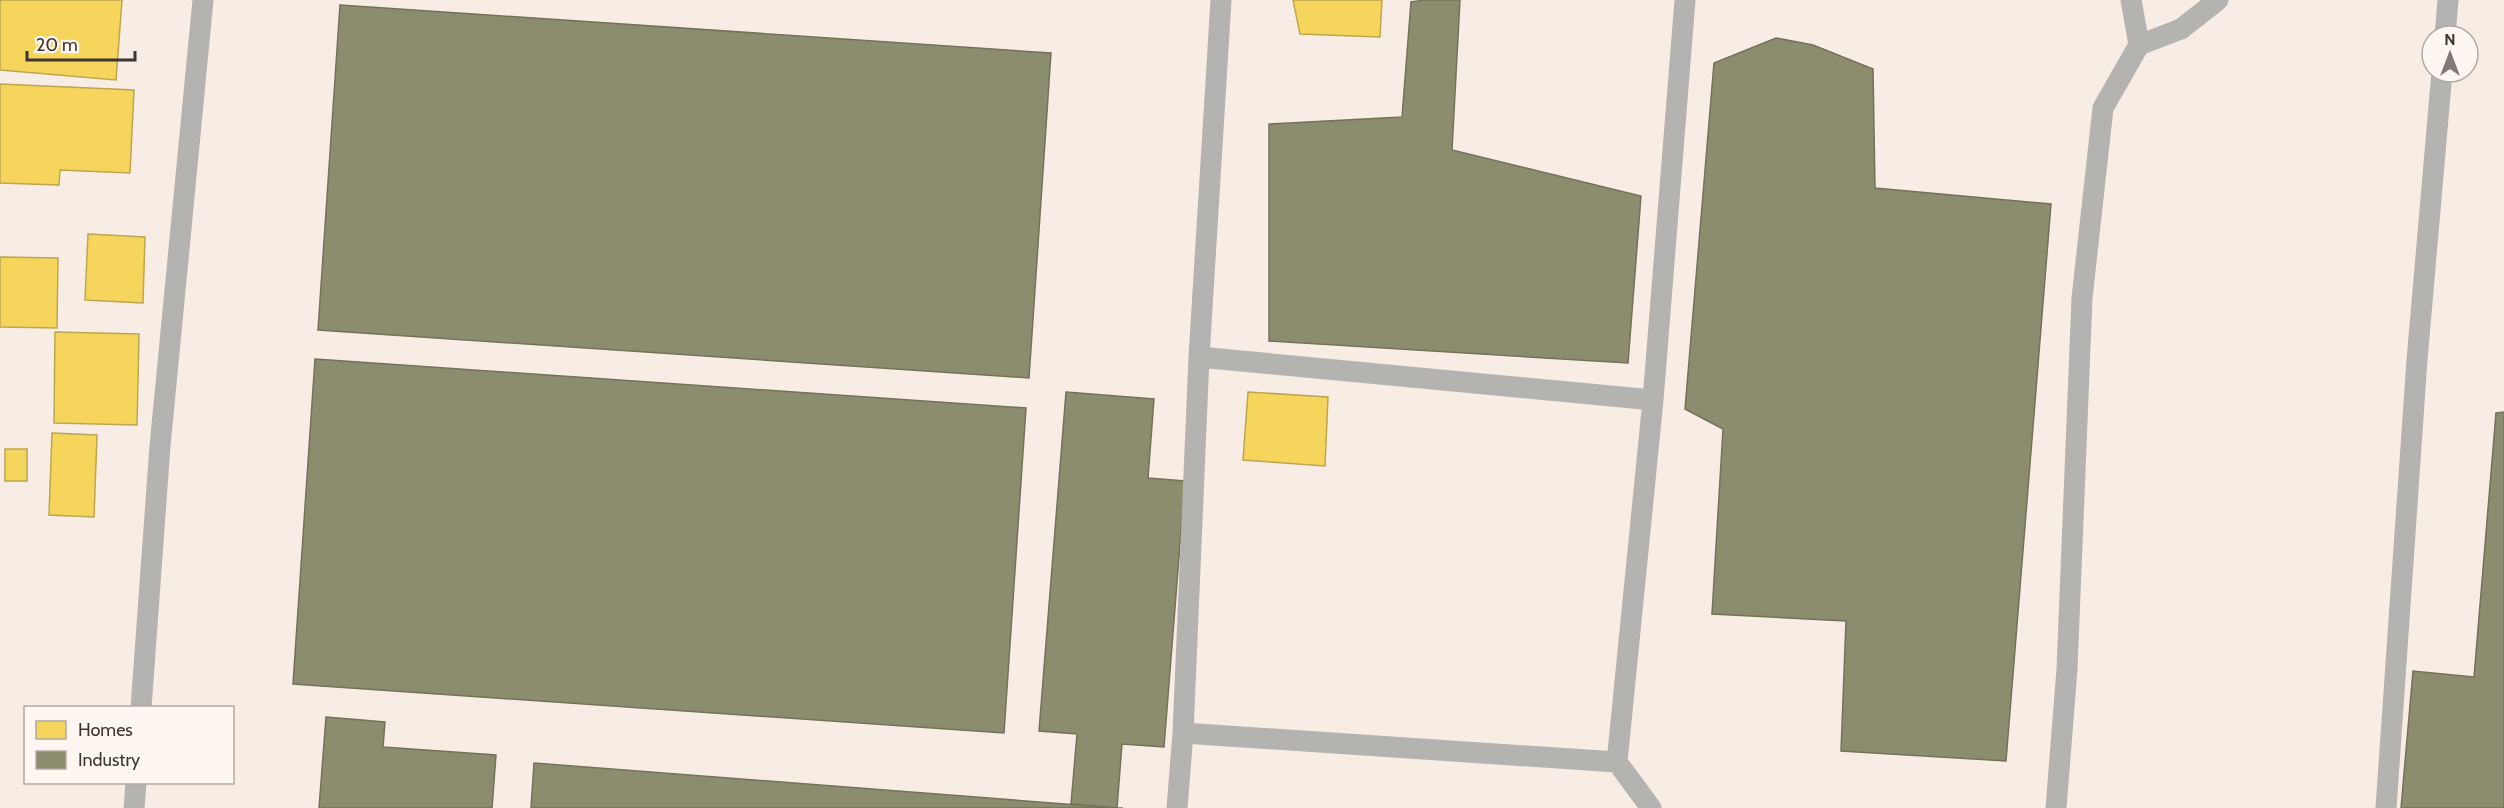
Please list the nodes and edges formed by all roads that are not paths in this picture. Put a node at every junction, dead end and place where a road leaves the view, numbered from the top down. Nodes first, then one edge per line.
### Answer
1 (203, 0) edge
2 (1221, 0) edge
3 (1685, 0) edge
4 (2132, 0) edge
5 (2217, 0) edge
6 (2448, 0) edge
7 (2446, 24) edge
8 (2139, 45) junction
9 (2441, 84) edge
10 (1199, 357) junction
11 (1653, 400) junction
12 (141, 706) edge
13 (1183, 733) junction
14 (1617, 762) junction
15 (136, 784) edge
16 (134, 808) edge
17 (1177, 808) edge
18 (1651, 808) edge
19 (2056, 808) edge
20 (2386, 808) edge

1 - 12 lane
2 - 10 lane
3 - 11 lane
4 - 8 lane
5 - 8 lane
6 - 7 lane
8 - 19 lane
9 - 20 lane
10 - 11 lane
10 - 13 lane
11 - 14 lane
13 - 14 lane
13 - 17 lane
14 - 18 lane
15 - 16 lane

